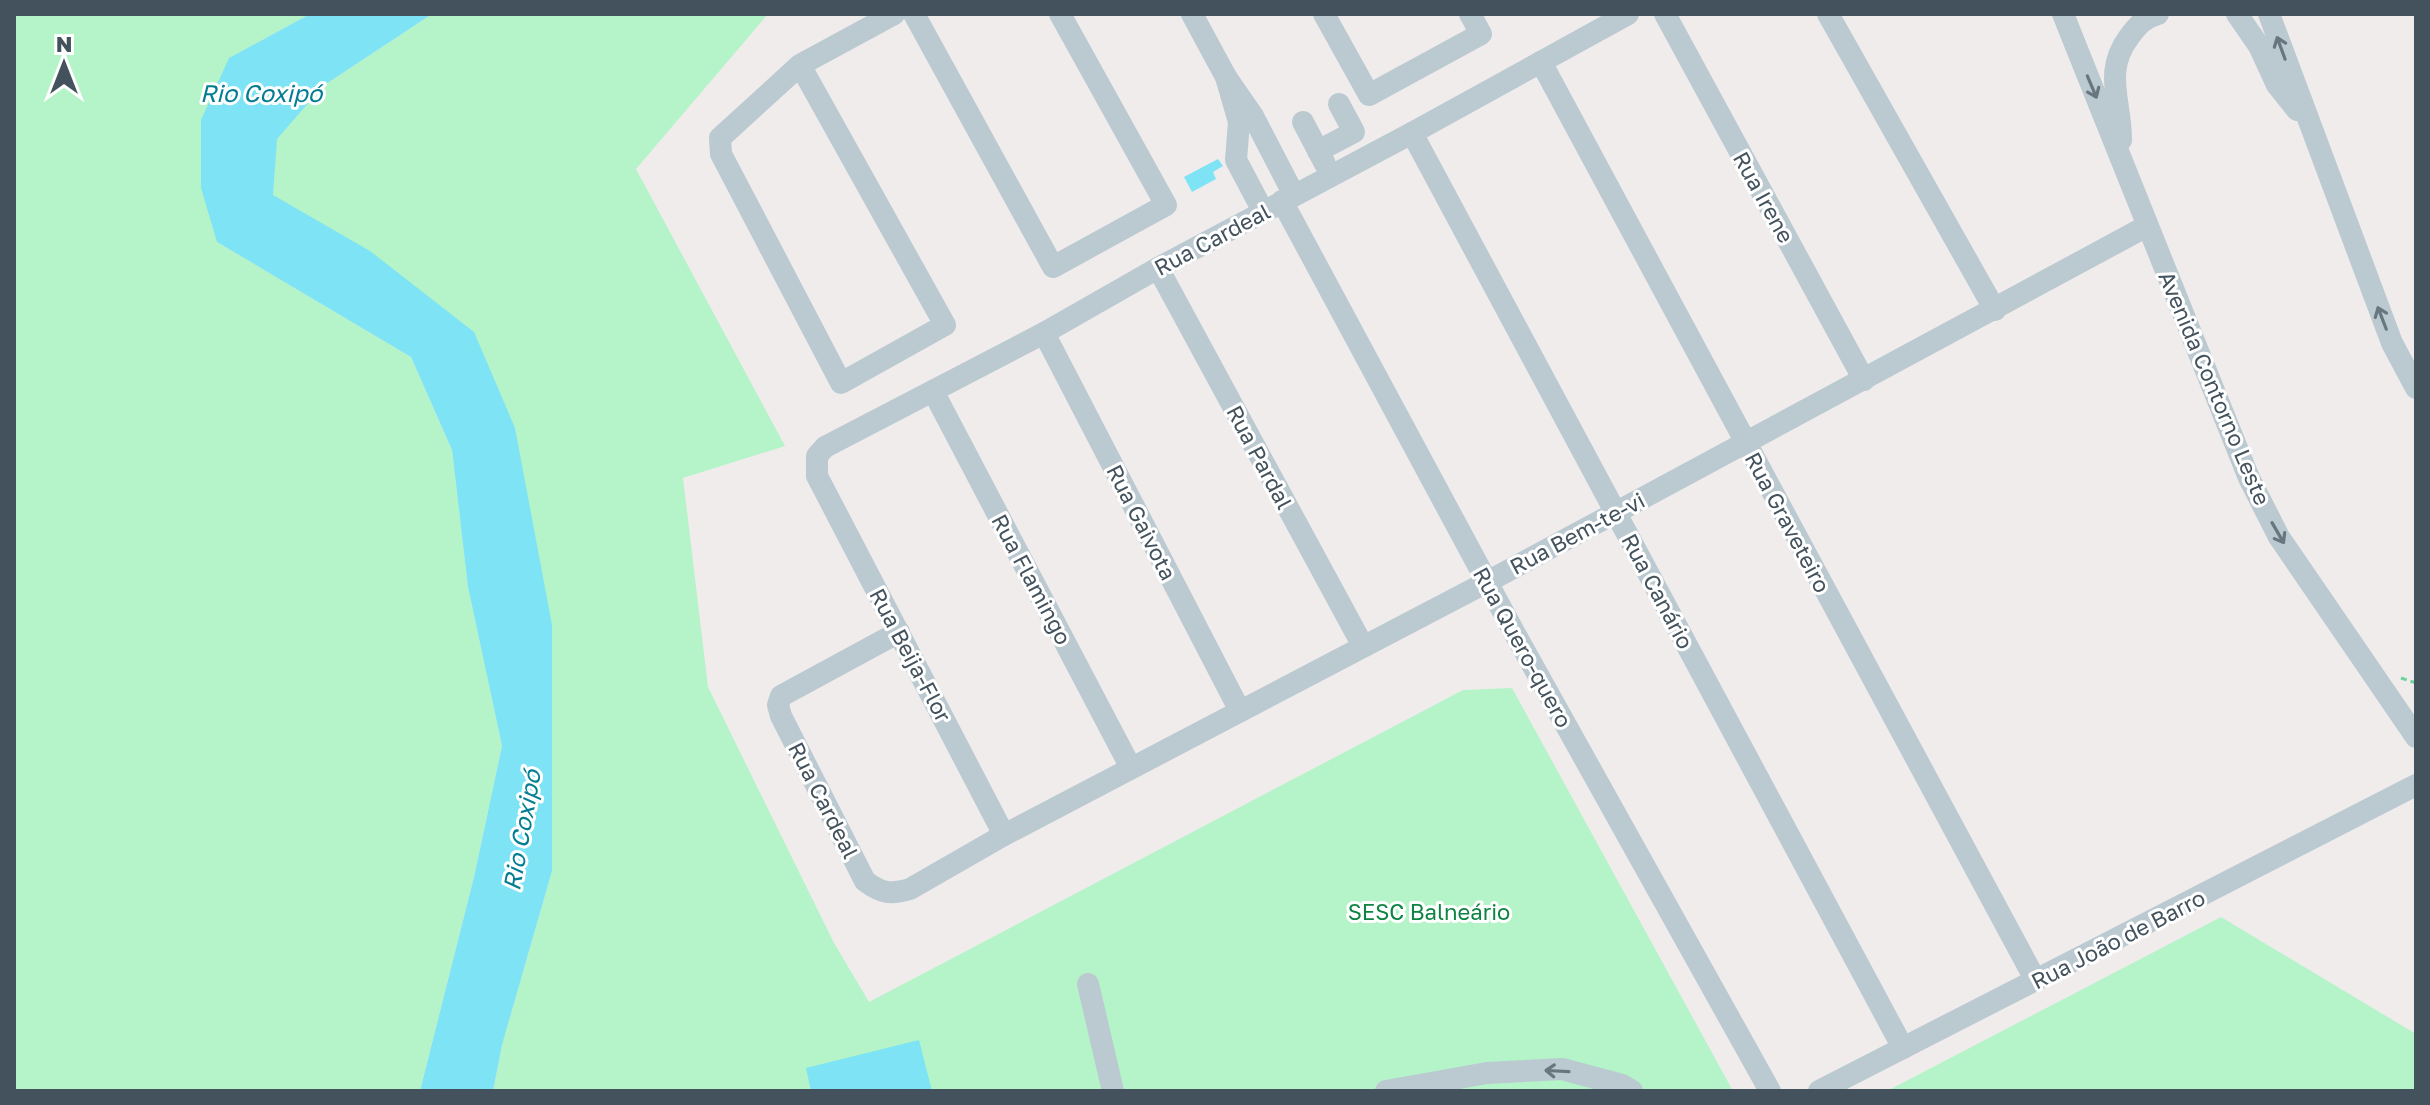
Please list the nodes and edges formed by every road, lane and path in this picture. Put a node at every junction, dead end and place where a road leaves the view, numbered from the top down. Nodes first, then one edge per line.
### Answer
1 (894, 14) edge
2 (914, 14) edge
3 (1060, 14) edge
4 (1192, 14) edge
5 (1324, 14) edge
6 (1628, 14) edge
7 (1665, 14) edge
8 (1828, 14) edge
9 (2063, 14) edge
10 (2158, 14) edge
11 (2237, 14) edge
12 (2269, 14) edge
13 (1476, 24) edge
14 (1541, 62) junction
15 (800, 65) junction
16 (1226, 77) junction
17 (1339, 104) dead end
18 (1303, 122) dead end
19 (2308, 123) junction
20 (1412, 133) junction
21 (1318, 151) junction
22 (2122, 163) junction
23 (1331, 176) junction
24 (1283, 201) junction
25 (2147, 226) junction
26 (1158, 268) junction
27 (1995, 310) junction
28 (1044, 333) junction
29 (1864, 380) junction
30 (2416, 388) edge
31 (933, 391) junction
32 (1745, 444) junction
33 (817, 476) joint
34 (1615, 512) junction
35 (1487, 582) junction
36 (899, 632) junction
37 (1363, 646) junction
38 (2395, 676) dead end
39 (2416, 683) edge
40 (1240, 711) junction
41 (2416, 737) edge
42 (1131, 768) junction
43 (2416, 785) edge
44 (1004, 835) junction
45 (2036, 981) junction
46 (1088, 984) dead end
47 (1903, 1048) junction
48 (1113, 1091) edge
49 (1386, 1091) edge
50 (1632, 1091) edge
51 (1770, 1091) edge
52 (1819, 1091) edge

1 - 15 street
2 - 3 street
4 - 16 street
5 - 13 street
6 - 14 street, Rua Cardeal
7 - 29 street, Rua Irene
8 - 27 street
9 -> 22 street, Avenida Contorno Leste
10 - 22 street
11 - 19 street
19 -> 12 street
14 - 20 street, Rua Cardeal
14 - 32 street, Rua Graveteiro
15 - 15 street
16 - 24 street
16 - 24 street
17 - 21 street
18 - 21 street
30 -> 19 street
20 - 23 street, Rua Cardeal
20 - 34 street, Rua Canário
21 - 23 street
22 - 25 street, Avenida Contorno Leste
23 - 24 street, Rua Cardeal
24 - 26 street, Rua Cardeal
24 - 35 street, Rua Quero-quero
25 - 27 street, Rua Bem-te-vi
25 -> 41 street, Avenida Contorno Leste
26 - 28 street, Rua Cardeal
26 - 37 street, Rua Pardal
27 - 29 street, Rua Bem-te-vi
28 - 31 street, Rua Cardeal
28 - 40 street, Rua Gaivota
29 - 32 street, Rua Bem-te-vi
31 - 33 street, Rua Cardeal
31 - 42 street, Rua Flamingo
32 - 34 street, Rua Bem-te-vi
32 - 45 street, Rua Graveteiro
33 - 36 street, Rua Beija-Flor
34 - 35 street, Rua Bem-te-vi
34 - 47 street, Rua Canário
35 - 37 street, Rua Bem-te-vi
35 - 51 street, Rua Quero-quero
36 - 44 street, Rua Beija-Flor
36 - 44 street, Rua Cardeal
37 - 40 street, Rua Bem-te-vi
38 - 39 path
40 - 42 street, Rua Bem-te-vi
42 - 44 street, Rua Bem-te-vi
43 - 45 street, Rua João de Barro
45 - 47 street, Rua João de Barro
46 - 48 street
47 - 52 street, Rua João de Barro
50 -> 49 street

